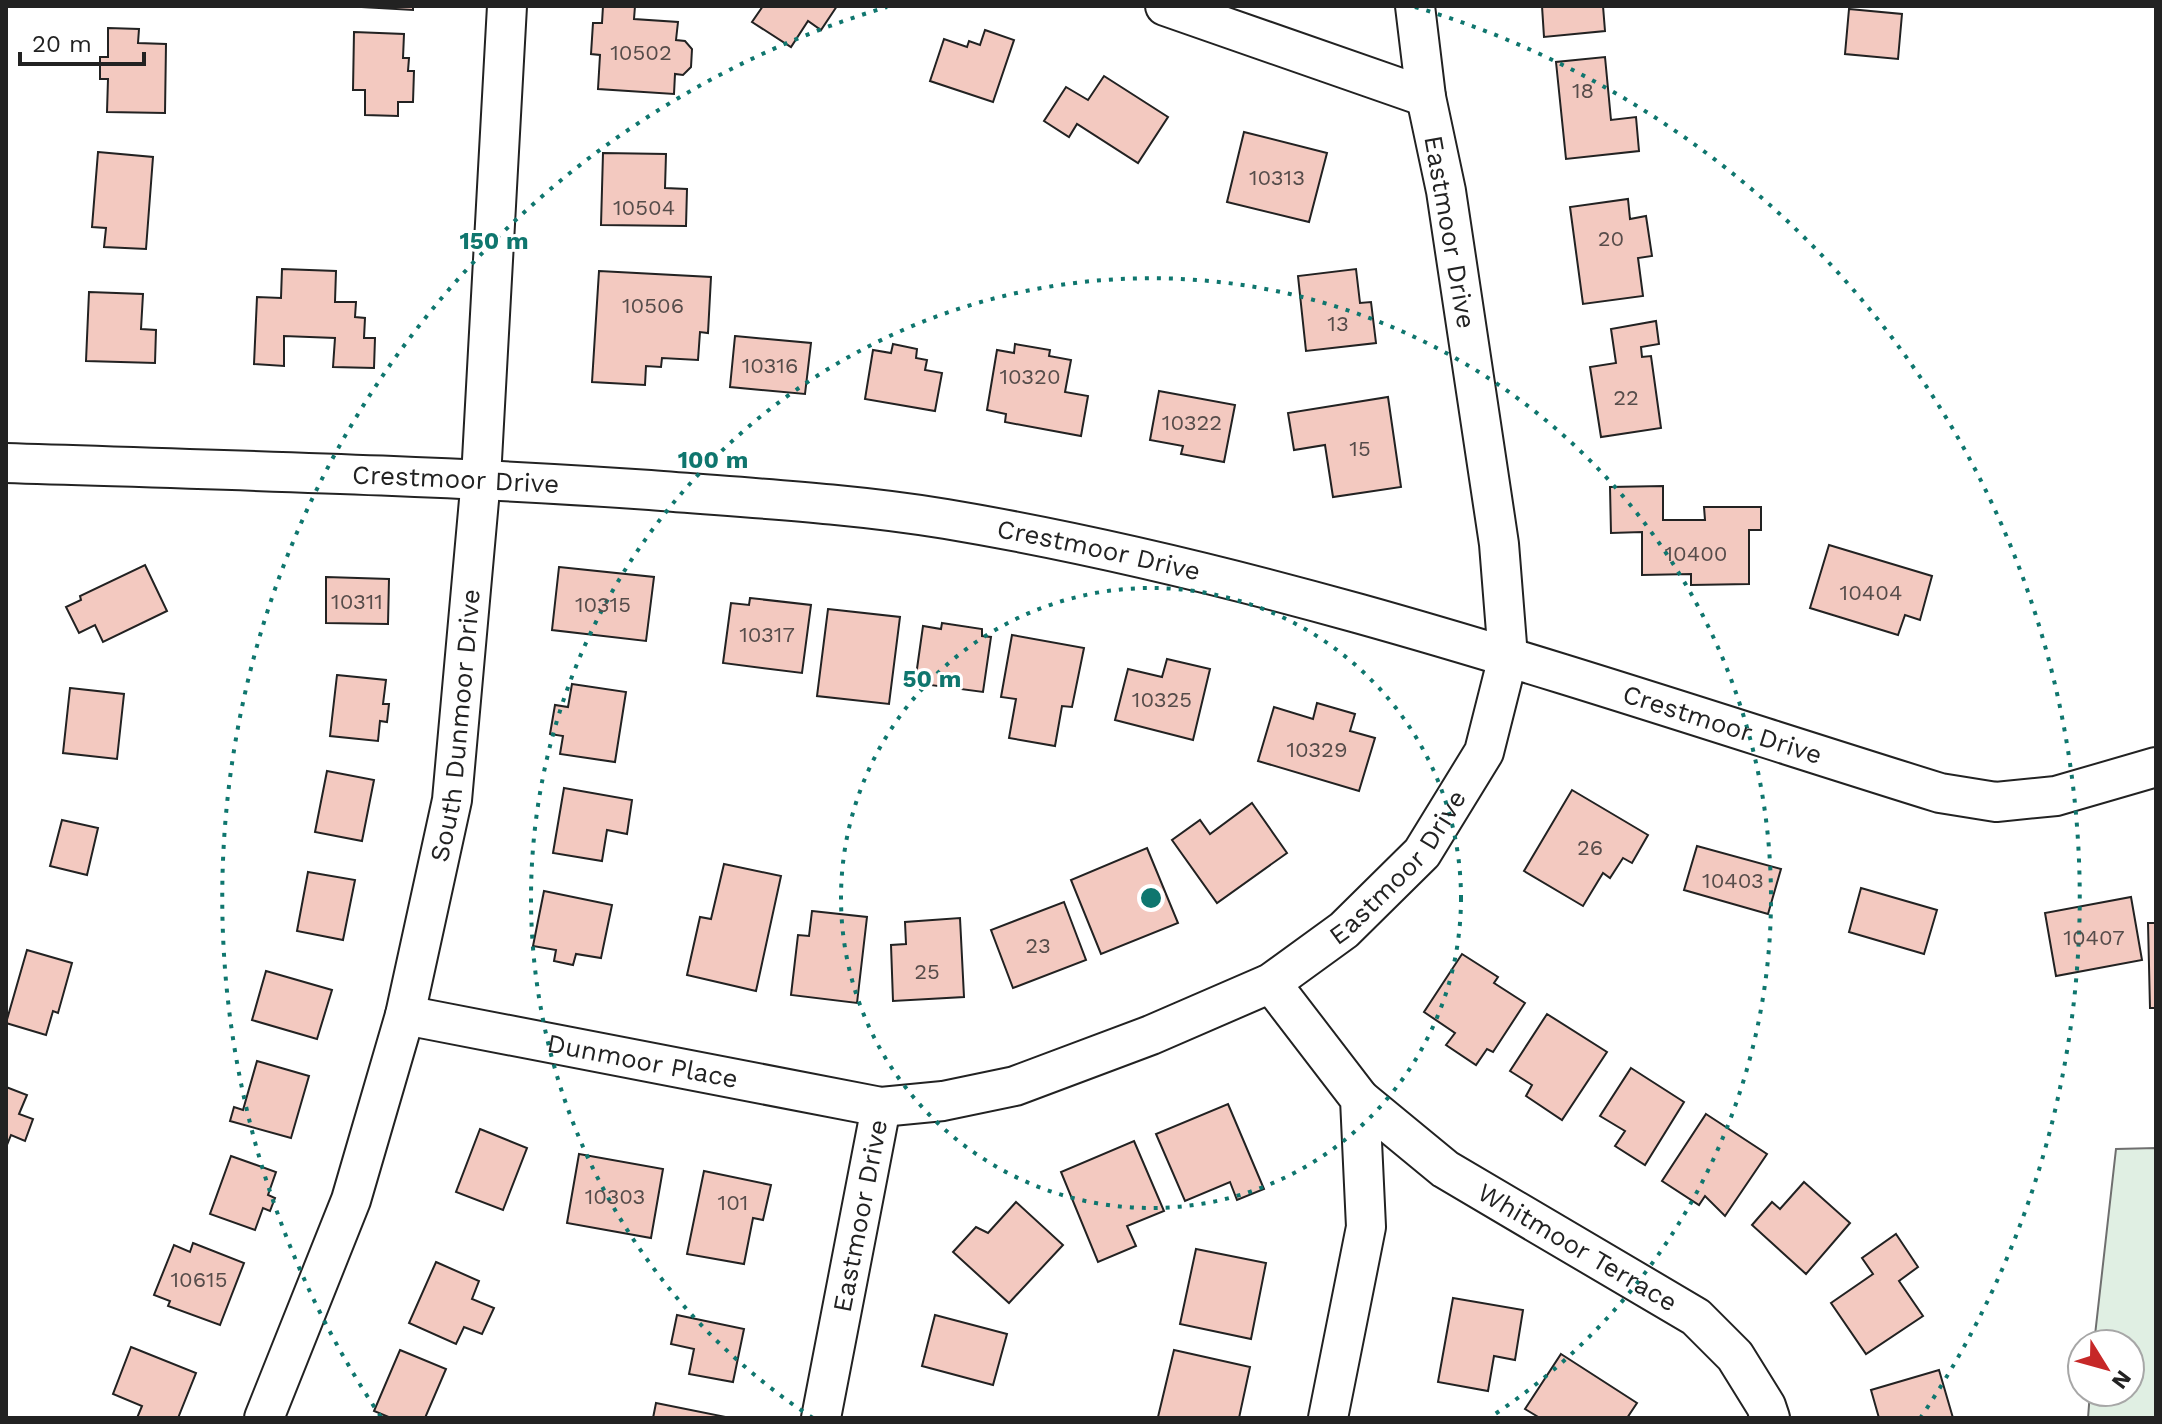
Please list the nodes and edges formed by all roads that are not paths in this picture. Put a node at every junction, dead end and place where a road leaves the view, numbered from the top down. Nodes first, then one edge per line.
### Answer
1 (507, 6) edge
2 (1165, 6) edge
3 (1415, 6) edge
4 (1426, 97) junction
5 (6, 463) edge
6 (481, 478) junction
7 (1508, 657) junction
8 (2156, 767) edge
9 (1271, 983) junction
10 (405, 1015) junction
11 (1360, 1099) junction
12 (881, 1107) junction
13 (264, 1418) edge
14 (821, 1418) edge
15 (1328, 1418) edge
16 (1770, 1418) edge

1 - 6 street, South Dunmoor Drive
2 - 4 street
3 - 4 street, Eastmoor Drive
4 - 7 street, Eastmoor Drive
5 - 6 street, Crestmoor Drive
6 - 7 street, Crestmoor Drive
6 - 10 street, South Dunmoor Drive
7 - 8 street, Crestmoor Drive
7 - 9 street, Eastmoor Drive
9 - 11 street, Whitmoor Terrace
9 - 12 street, Eastmoor Drive
10 - 12 street, Dunmoor Place
10 - 13 street, South Dunmoor Drive
11 - 15 street
11 - 16 street, Whitmoor Terrace
12 - 14 street, Eastmoor Drive

